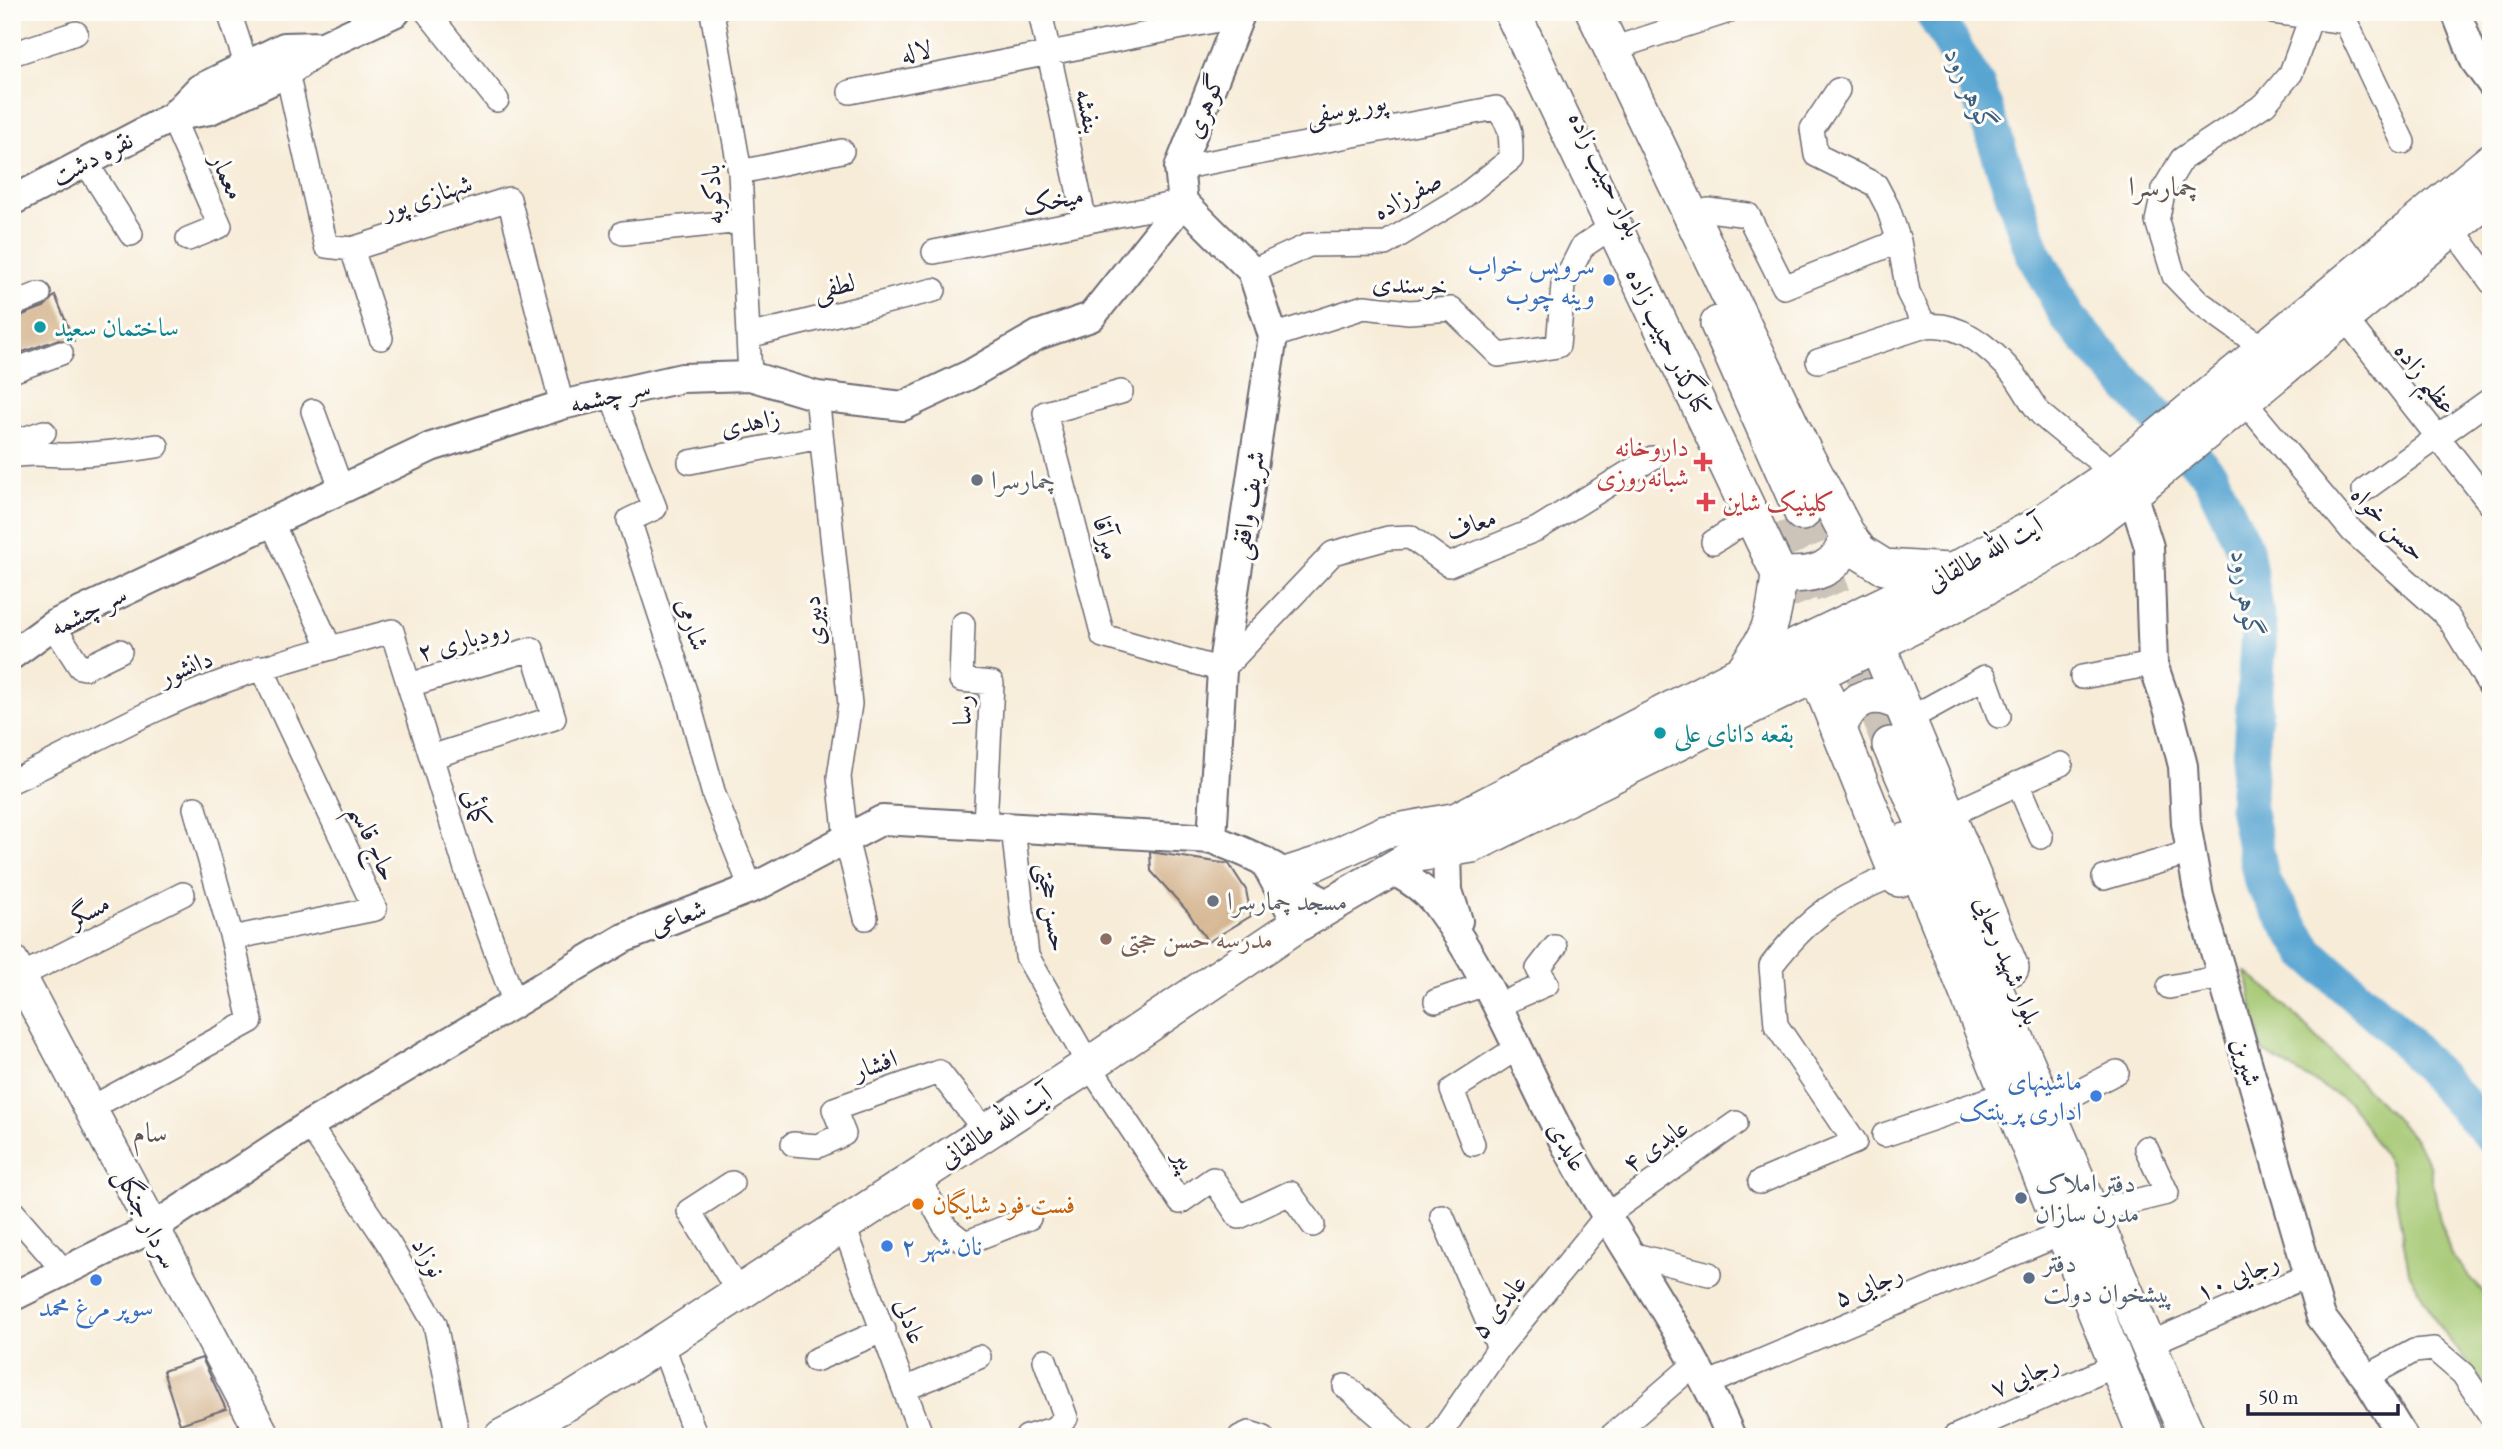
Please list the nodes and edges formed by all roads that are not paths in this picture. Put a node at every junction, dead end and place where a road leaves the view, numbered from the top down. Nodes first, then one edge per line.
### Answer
1 (229, 12) edge
2 (396, 12) edge
3 (427, 12) edge
4 (712, 12) edge
5 (1040, 12) edge
6 (1512, 12) edge
7 (1528, 12) edge
8 (1570, 12) edge
9 (1594, 12) edge
10 (1726, 12) edge
11 (2273, 12) edge
12 (2456, 12) edge
13 (1240, 14) edge
14 (2312, 15) edge
15 (76, 33) dead end
16 (323, 46) junction
17 (1612, 49) junction
18 (1048, 53) junction
19 (12, 54) edge
20 (287, 73) junction
21 (250, 77) junction
22 (2491, 83) edge
23 (1838, 90) dead end
24 (850, 92) dead end
25 (497, 100) dead end
26 (172, 117) junction
27 (1512, 129) joint
28 (2403, 142) dead end
29 (842, 151) dead end
30 (85, 161) junction
31 (2491, 161) edge
32 (1179, 168) junction
33 (740, 172) junction
34 (2491, 196) edge
35 (12, 201) edge
36 (1183, 202) junction
37 (1708, 211) dead end
38 (742, 221) junction
39 (1085, 222) junction
40 (1613, 226) junction
41 (2452, 228) junction
42 (623, 233) dead end
43 (131, 234) dead end
44 (188, 239) dead end
45 (1899, 241) junction
46 (352, 249) junction
47 (934, 252) dead end
48 (1252, 271) junction
49 (2491, 282) edge
50 (934, 290) dead end
51 (38, 294) dead end
52 (12, 305) edge
53 (2344, 317) junction
54 (1925, 326) junction
55 (748, 336) junction
56 (1273, 336) junction
57 (381, 338) dead end
58 (2263, 348) junction
59 (61, 353) dead end
60 (1818, 360) dead end
61 (12, 371) edge
62 (750, 376) junction
63 (1121, 392) dead end
64 (611, 394) junction
65 (2237, 394) junction
66 (817, 397) junction
67 (2491, 399) edge
68 (562, 405) junction
69 (313, 411) dead end
70 (44, 432) dead end
71 (821, 437) junction
72 (2436, 437) junction
73 (12, 443) edge
74 (157, 446) dead end
75 (12, 456) edge
76 (1652, 458) dead end
77 (690, 462) dead end
78 (2126, 485) junction
79 (341, 488) junction
80 (2364, 490) dead end
81 (2491, 505) edge
82 (1778, 518) junction
83 (271, 520) junction
84 (1848, 536) junction
85 (1713, 542) dead end
86 (1952, 571) junction
87 (1779, 574) junction
88 (963, 624) dead end
89 (54, 625) junction
90 (392, 631) joint
91 (1877, 644) junction
92 (330, 648) junction
93 (120, 651) dead end
94 (12, 654) edge
95 (2153, 664) junction
96 (261, 667) junction
97 (1222, 670) junction
98 (1741, 673) junction
99 (1816, 675) junction
100 (2082, 677) dead end
101 (409, 685) junction
102 (2491, 688) edge
103 (1999, 716) dead end
104 (1839, 728) junction
105 (1893, 730) junction
106 (431, 757) junction
107 (1603, 762) junction
108 (2061, 764) dead end
109 (12, 781) edge
110 (2018, 783) junction
111 (195, 808) dead end
112 (1949, 815) junction
113 (1461, 818) junction
114 (985, 825) junction
115 (1013, 827) junction
116 (2041, 837) dead end
117 (846, 839) junction
118 (1212, 839) junction
119 (2192, 852) junction
120 (1419, 858) junction
121 (1275, 866) junction
122 (1897, 874) junction
123 (2104, 878) dead end
124 (751, 888) junction
125 (183, 894) dead end
126 (1312, 916) junction
127 (866, 918) dead end
128 (232, 938) junction
129 (1466, 947) junction
130 (1555, 947) dead end
131 (16, 968) edge
132 (2223, 977) junction
133 (2169, 987) dead end
134 (1490, 995) junction
135 (514, 1001) junction
136 (1436, 1001) dead end
137 (1517, 1048) junction
138 (1089, 1065) junction
139 (2117, 1072) dead end
140 (1990, 1098) junction
141 (2065, 1099) junction
142 (91, 1108) junction
143 (1735, 1123) dead end
144 (309, 1125) junction
145 (986, 1132) junction
146 (1884, 1135) dead end
147 (793, 1144) dead end
148 (1473, 1144) dead end
149 (2146, 1148) dead end
150 (917, 1176) junction
151 (1760, 1182) dead end
152 (732, 1184) dead end
153 (2110, 1207) junction
154 (12, 1211) edge
155 (1608, 1214) junction
156 (1442, 1216) dead end
157 (1029, 1218) dead end
158 (844, 1224) junction
159 (1313, 1225) dead end
160 (152, 1228) junction
161 (2049, 1239) junction
162 (1631, 1254) junction
163 (64, 1271) junction
164 (1709, 1274) dead end
165 (2309, 1275) junction
166 (2120, 1280) junction
167 (2084, 1284) junction
168 (738, 1293) junction
169 (12, 1297) edge
170 (884, 1330) junction
171 (662, 1343) junction
172 (2148, 1344) junction
173 (1499, 1348) junction
174 (979, 1357) dead end
175 (815, 1360) dead end
176 (1045, 1360) dead end
177 (2116, 1365) junction
178 (1702, 1373) junction
179 (2365, 1377) junction
180 (1345, 1386) dead end
181 (905, 1389) junction
182 (572, 1400) junction
183 (2491, 1416) edge
184 (1055, 1433) edge
185 (918, 1436) edge
186 (264, 1437) edge
187 (458, 1437) edge
188 (502, 1437) edge
189 (529, 1437) edge
190 (696, 1437) edge
191 (1027, 1437) edge
192 (1240, 1437) edge
193 (1262, 1437) edge
194 (1404, 1437) edge
195 (1437, 1437) edge
196 (1610, 1437) edge
197 (1731, 1437) edge
198 (1954, 1437) edge
199 (2146, 1437) edge
200 (2188, 1437) edge
201 (2403, 1437) edge

1 - 21 street
2 - 16 street, نقره دشت
3 - 25 street
4 - 33 street, بادکوبه
5 - 18 street, بنفشه
6 - 40 main road, کنارگذر حبیب زاده
7 - 82 main road, بلوار حبیب زاده
8 - 82 main road, بلوار حبیب زاده
9 - 17 main road
10 - 17 street
11 - 14 street
12 - 22 street
13 - 18 street, لاله
13 - 32 street, گوهری
14 - 28 street
14 - 58 street
15 - 19 street
16 - 20 street, نقره دشت
16 - 21 street, نقره دشت
17 - 84 main road
18 - 24 street, لاله
18 - 39 street, بنفشه
20 - 21 street, نقره دشت
20 - 46 street
21 - 26 street, نقره دشت
23 - 45 street
26 - 30 street, نقره دشت
26 - 44 street, معمار
27 - 32 street, پور یوسفی
27 - 48 street, صفرزاده
29 - 33 street
30 - 35 street, نقره دشت
30 - 43 street
31 - 58 main road, آیت الله طالقانی
32 - 36 street, گوهری
33 - 38 street, بادکوبه
34 - 41 main road, آیت الله طالقانی
36 - 39 street, میخک
36 - 48 street, شریف واقفی
36 - 66 street, سر چشمه
37 - 45 street
38 - 42 street
38 - 55 street, بادکوبه
39 - 47 street, میخک
40 - 56 street, خرسندی
40 - 82 main road, کنارگذر حبیب زاده
41 - 49 street
41 - 53 main road, آیت الله طالقانی
45 - 54 street
46 - 57 street
46 - 68 street, شهنازی پور
48 - 56 street, شریف واقفی
50 - 55 street, لطفی
51 - 52 street
53 - 65 main road, آیت الله طالقانی
53 - 72 street, عظیم زاده
54 - 60 street
54 - 78 street
55 - 62 street, بادکوبه
56 - 97 street, شریف واقفی
58 - 65 main road, آیت الله طالقانی
59 - 61 street
62 - 64 street, سر چشمه
62 - 66 street, سر چشمه
63 - 97 street, میرآقا
64 - 68 street, سر چشمه
64 - 124 street, شارمی
65 - 78 main road, آیت الله طالقانی
65 - 102 street, حسن خواه
66 - 71 street, دبیری
67 - 72 street
68 - 79 street, سر چشمه
69 - 79 street
70 - 73 street
71 - 77 street, زاهدی
71 - 117 street, دبیری
72 - 80 street
72 - 81 street, عظیم زاده
74 - 75 street
76 - 97 street, معاف
78 - 86 main road, آیت الله طالقانی
78 - 91 main road, آیت الله طالقانی
78 - 95 street, شیرین
79 - 83 street, سر چشمه
82 - 85 street
82 - 87 main road, کنارگذر حبیب زاده
83 - 89 street, سر چشمه
83 - 92 street
84 - 86 main road
84 - 87 main road
86 - 98 main road, آیت الله طالقانی
87 - 98 main road
88 - 114 street, رسا
89 - 93 street
89 - 94 street, سر چشمه
90 - 92 street, دانشور
90 - 101 street, کمائی
91 - 99 main road, آیت الله طالقانی
91 - 105 main road, بلوار شهید رجایی
92 - 96 street, دانشور
95 - 100 street
95 - 119 street, شیرین
96 - 109 street, دانشور
96 - 128 street, حاج قاسم
97 - 118 street, شریف واقفی
98 - 107 main road, آیت الله طالقانی
99 - 104 main road, بلوار شهید رجایی
99 - 107 main road, آیت الله طالقانی
101 - 106 street, کمائی
101 - 106 street, رودباری ۲
103 - 105 street
104 - 105 main road
104 - 122 main road, بلوار شهید رجایی
105 - 112 main road, بلوار شهید رجایی
105 - 166 main road, بلوار شهید رجایی
105 - 167 main road, بلوار شهید رجایی
106 - 135 street, کمائی
107 - 113 main road, آیت الله طالقانی
107 - 120 main road, آیت الله طالقانی
108 - 110 street
110 - 112 street
110 - 116 street
111 - 128 street
112 - 141 main road, بلوار شهید رجایی
113 - 120 main road, آیت الله طالقانی
113 - 121 main road
114 - 115 street, شعاعی
114 - 117 street, شعاعی
115 - 118 street, شعاعی
115 - 138 street, حسن حجتی
117 - 124 street, شعاعی
117 - 127 street, دبیری
118 - 121 street, شعاعی
119 - 123 street
119 - 132 street, شیرین
120 - 126 main road, آیت الله طالقانی
120 - 129 street
120 - 129 street, عابدی
121 - 126 street
122 - 140 main road, بلوار شهید رجایی
122 - 151 street
124 - 135 street, شعاعی
125 - 131 street, مسگر
126 - 138 main road, آیت الله طالقانی
128 - 142 street
129 - 134 street, عابدی
130 - 134 street
131 - 142 main road, سردار جنگل
132 - 133 street
132 - 165 street, شیرین
134 - 136 street
134 - 137 street, عابدی
135 - 144 street, شعاعی
137 - 148 street
137 - 155 street, عابدی
138 - 145 main road, آیت الله طالقانی
138 - 159 street, پیر
139 - 141 street
140 - 146 street
140 - 161 main road, بلوار شهید رجایی
141 - 153 main road, بلوار شهید رجایی
142 - 160 main road, سردار جنگل
143 - 155 street, عابدی ۴
144 - 160 street, شعاعی
144 - 187 street, نوزاد
145 - 147 street, افشار
145 - 150 main road, آیت الله طالقانی
149 - 153 street
150 - 157 street
150 - 158 main road, آیت الله طالقانی
152 - 168 street
153 - 166 main road, بلوار شهید رجایی
154 - 163 street
155 - 162 street, عابدی
155 - 173 street, عابدی ۵
156 - 173 street
158 - 168 main road, آیت الله طالقانی
158 - 170 street, عادلی
160 - 163 street, شعاعی
160 - 186 main road, سردار جنگل
161 - 167 main road, بلوار شهید رجایی
161 - 178 street, رجایی ۵
162 - 164 street
162 - 178 street, عابدی
163 - 169 street, شعاعی
165 - 172 street, رجایی ۱۰
165 - 179 street, شیرین
166 - 172 main road, بلوار شهید رجایی
167 - 177 main road, بلوار شهید رجایی
168 - 171 main road, آیت الله طالقانی
170 - 175 street
170 - 181 street, عادلی
171 - 182 main road, آیت الله طالقانی
171 - 190 street
172 - 200 main road, بلوار شهید رجایی
173 - 195 street, عابدی ۵
174 - 181 street
176 - 184 street
177 - 198 street, رجایی ۷
177 - 199 main road, بلوار شهید رجایی
178 - 196 street, رجایی ۵
178 - 197 street, عابدی
179 - 183 street
179 - 201 street, شیرین
180 - 194 street
181 - 185 street, عادلی
182 - 188 main road, آیت الله طالقانی
182 - 189 main road, آیت الله طالقانی
184 - 191 street
192 - 193 street

